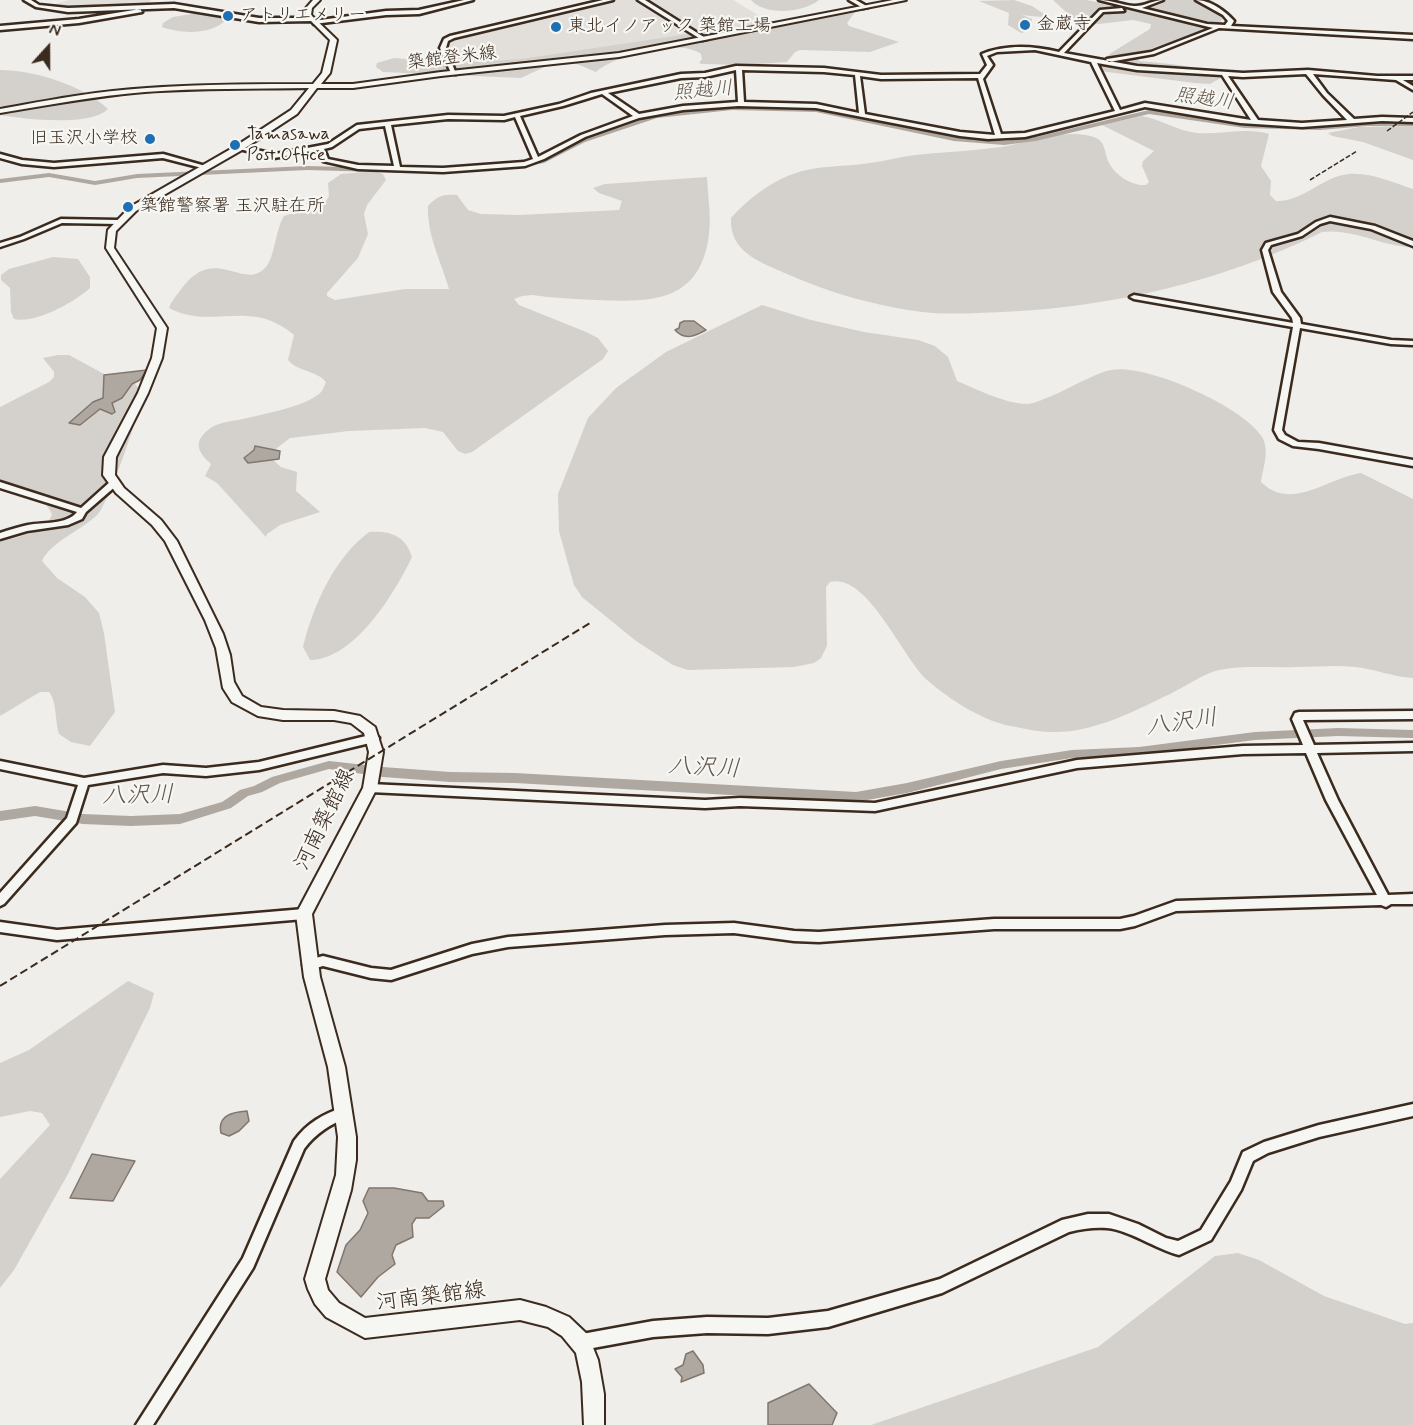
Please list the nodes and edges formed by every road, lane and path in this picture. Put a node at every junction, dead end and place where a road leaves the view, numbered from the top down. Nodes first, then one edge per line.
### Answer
1 (27, 0) edge
2 (317, 0) edge
3 (470, 0) edge
4 (610, 0) edge
5 (641, 0) edge
6 (852, 0) edge
7 (903, 0) edge
8 (1102, 0) edge
9 (1160, 0) edge
10 (1199, 0) edge
11 (165, 6) junction
12 (865, 7) junction
13 (1134, 9) junction
14 (313, 21) junction
15 (1224, 27) junction
16 (0, 28) edge
17 (1413, 37) edge
18 (704, 39) junction
19 (1060, 54) junction
20 (1095, 62) junction
21 (740, 68) junction
22 (1308, 72) junction
23 (454, 73) junction
24 (1224, 74) junction
25 (857, 76) junction
26 (981, 76) junction
27 (1413, 78) edge
28 (1397, 79) junction
29 (314, 88) junction
30 (1413, 88) edge
31 (604, 93) junction
32 (741, 104) junction
33 (1117, 110) junction
34 (0, 111) edge
35 (862, 115) junction
36 (517, 116) junction
37 (638, 116) junction
38 (1413, 120) edge
39 (1352, 121) junction
40 (1255, 122) junction
41 (388, 124) junction
42 (999, 137) junction
43 (239, 148) junction
44 (321, 148) junction
45 (0, 156) edge
46 (536, 160) junction
47 (397, 167) junction
48 (204, 168) junction
49 (118, 222) junction
50 (1413, 244) edge
51 (0, 245) edge
52 (1134, 297) dead end
53 (1297, 324) junction
54 (1413, 343) edge
55 (1413, 463) edge
56 (114, 483) junction
57 (0, 485) edge
58 (82, 511) junction
59 (0, 536) edge
60 (1413, 715) edge
61 (375, 738) junction
62 (1413, 747) edge
63 (1309, 749) junction
64 (0, 765) edge
65 (373, 778) junction
66 (84, 782) junction
67 (1413, 899) edge
68 (0, 901) edge
69 (1386, 902) junction
70 (304, 914) junction
71 (0, 927) edge
72 (309, 965) junction
73 (1413, 1110) edge
74 (344, 1113) junction
75 (582, 1342) junction
76 (144, 1425) edge
77 (594, 1425) edge

1 - 11 street
2 - 14 main road
3 - 14 street
4 - 23 street
5 - 18 street
6 - 12 street
7 - 12 main road, 築館登米線
8 - 13 street
9 - 13 street
10 - 15 street
11 - 14 street
11 - 16 street
12 - 18 main road, 築館登米線
13 - 15 street
13 - 19 street
14 - 29 main road
15 - 17 street
15 - 20 street
18 - 23 main road, 築館登米線
19 - 20 street
19 - 26 street
20 - 24 street
20 - 33 street
21 - 25 street
21 - 31 street
21 - 32 street
22 - 24 street
22 - 28 street
22 - 39 street
23 - 29 main road, 築館登米線
24 - 40 street
25 - 26 street
25 - 35 street
26 - 42 street
27 - 28 street
28 - 30 street
29 - 34 main road, 築館登米線
29 - 43 main road
31 - 36 street
31 - 37 street
32 - 35 street
32 - 37 street
33 - 40 street
33 - 42 street
35 - 42 street
36 - 41 street
36 - 46 street
37 - 46 street
38 - 39 street
39 - 40 street
41 - 44 street
41 - 47 street
43 - 44 street
43 - 48 main road
44 - 47 street
45 - 48 street
46 - 47 street
48 - 49 main road
49 - 51 street
49 - 56 main road
50 - 53 street
52 - 53 street
53 - 54 street
53 - 55 street
56 - 58 street
56 - 61 main road
57 - 58 street
58 - 59 street
60 - 63 street
61 - 65 main road, 河南築館線
61 - 66 street
62 - 63 street
63 - 65 street
63 - 69 street
64 - 66 street
65 - 70 main road, 河南築館線
66 - 68 street
67 - 69 street
69 - 72 street
70 - 71 street
70 - 72 main road, 河南築館線
72 - 74 main road, 河南築館線
73 - 75 street
74 - 75 main road, 河南築館線
74 - 76 street
75 - 77 main road

